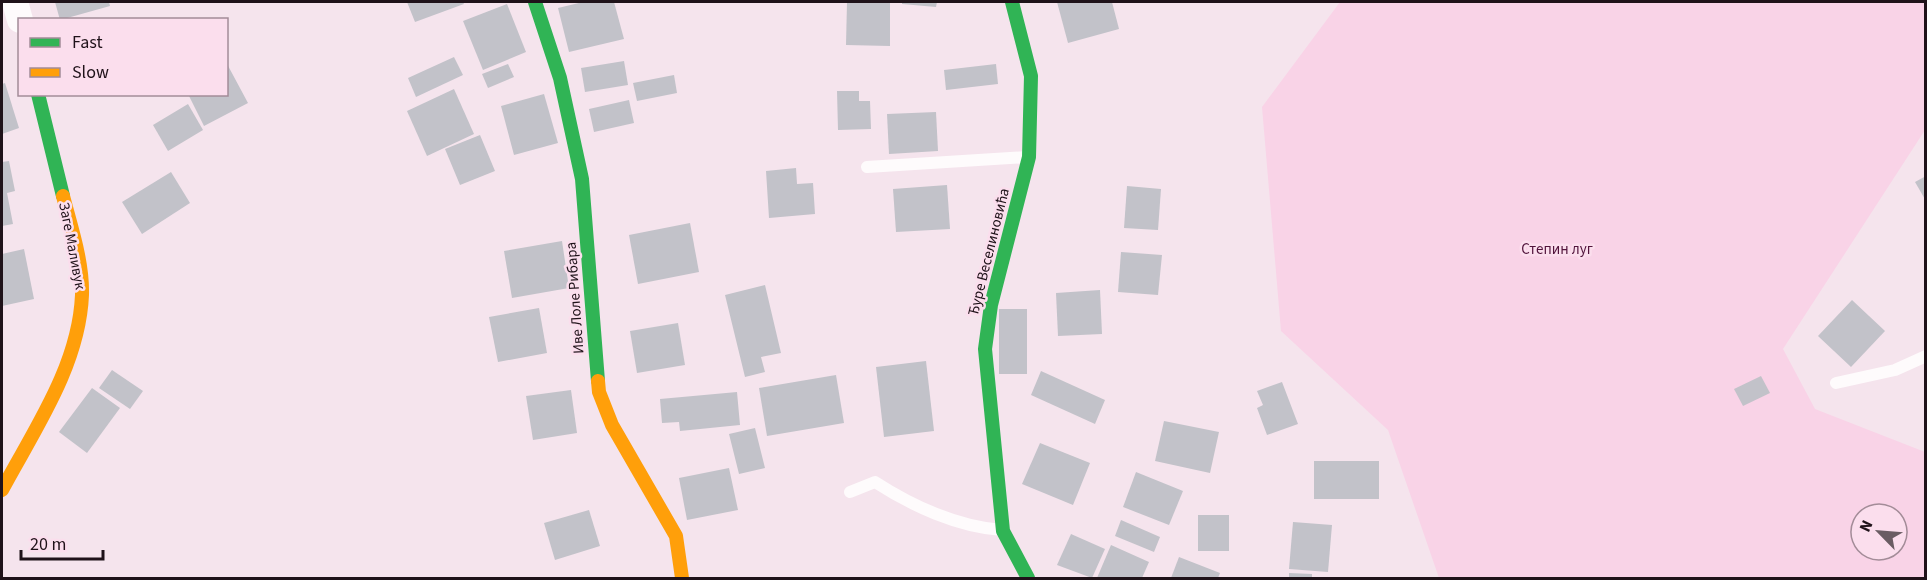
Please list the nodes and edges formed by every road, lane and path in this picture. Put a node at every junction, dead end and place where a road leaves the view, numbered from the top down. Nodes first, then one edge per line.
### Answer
1 (15, 2) edge
2 (535, 2) edge
3 (1012, 2) edge
4 (19, 18) edge
5 (38, 96) edge
6 (1029, 157) junction
7 (867, 167) dead end
8 (1926, 356) edge
9 (1836, 383) dead end
10 (2, 490) edge
11 (850, 492) dead end
12 (1003, 531) junction
13 (682, 579) edge
14 (1028, 579) edge

1 - 4 street
2 - 13 street, Иве Лоле Рибара
3 - 6 street, Ђуре Веселиновића
5 - 10 street, Заге Маливук
6 - 7 lane
6 - 12 street, Ђуре Веселиновића
8 - 9 lane
11 - 12 lane
12 - 14 street, Ђуре Веселиновића

